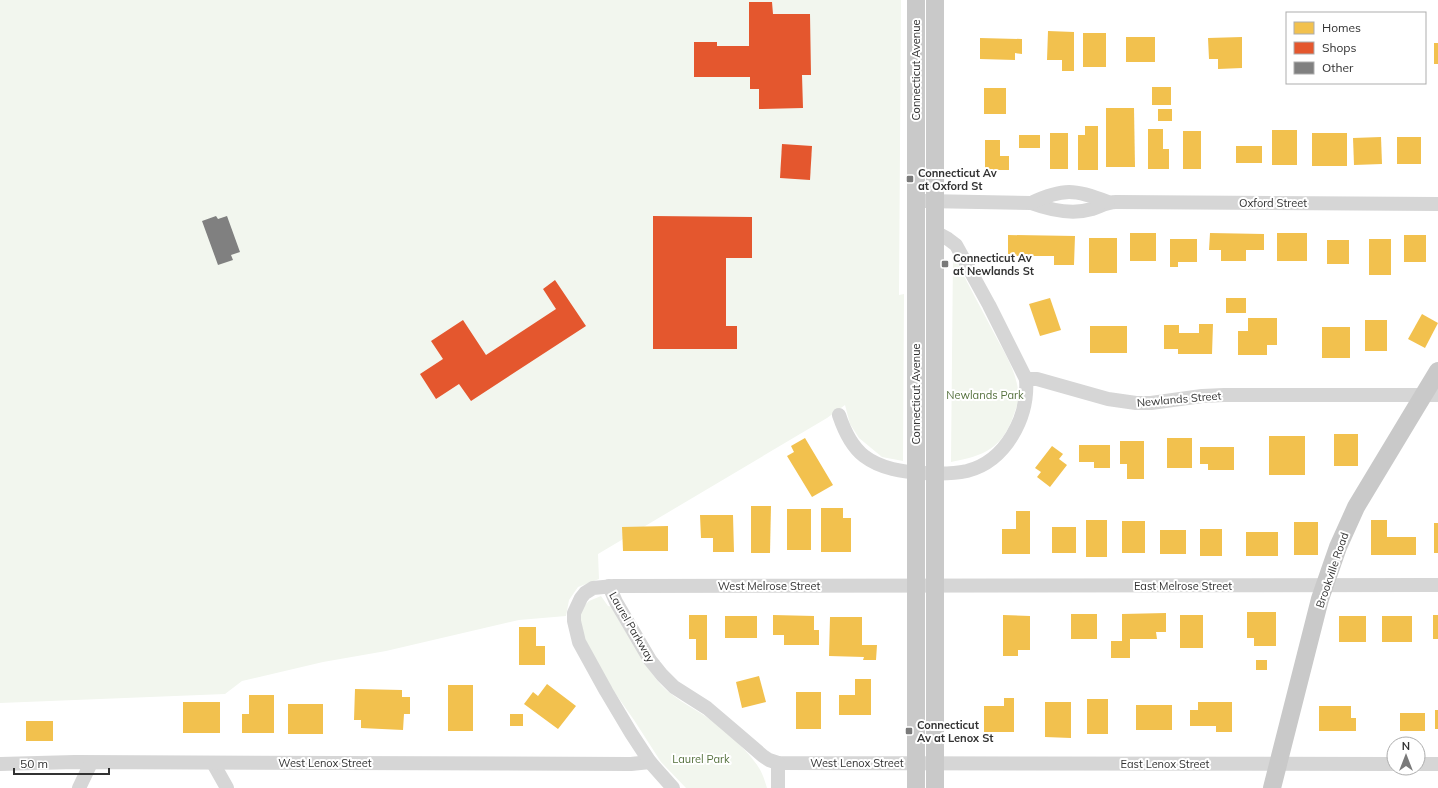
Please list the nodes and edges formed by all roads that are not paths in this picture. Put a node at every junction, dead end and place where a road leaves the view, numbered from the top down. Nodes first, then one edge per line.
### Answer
1 (916, 0) edge
2 (935, 0) edge
3 (916, 202) junction
4 (935, 202) junction
5 (1031, 202) junction
6 (1108, 202) junction
7 (1438, 204) edge
8 (935, 232) junction
9 (1438, 371) edge
10 (1026, 379) junction
11 (1431, 396) edge
12 (839, 415) dead end
13 (927, 473) junction
14 (1324, 585) junction
15 (1438, 585) edge
16 (609, 586) junction
17 (927, 586) junction
18 (91, 762) junction
19 (650, 762) junction
20 (213, 763) junction
21 (778, 763) junction
22 (916, 763) junction
23 (935, 763) junction
24 (0, 764) edge
25 (1278, 764) junction
26 (1386, 764) edge
27 (1426, 764) edge
28 (1438, 764) edge
29 (79, 788) edge
30 (227, 788) edge
31 (674, 788) edge
32 (778, 788) edge
33 (916, 788) edge
34 (935, 788) edge
35 (1272, 788) edge

1 - 3 main road, Connecticut Avenue
2 - 4 main road, Connecticut Avenue
3 - 4 street, Oxford Street
3 - 13 main road, Connecticut Avenue
4 - 5 street, Oxford Street
4 - 8 main road, Connecticut Avenue
5 - 6 street, Oxford Street
5 - 6 street, Oxford Street
6 - 7 street, Oxford Street
8 - 10 street
8 - 13 main road, Connecticut Avenue
9 - 11 main road, Brookville Road
10 - 11 street, Newlands Street
10 - 13 street
11 - 14 main road, Brookville Road
12 - 13 street
13 - 17 main road, Connecticut Avenue
14 - 15 street, East Melrose Street
14 - 17 street, East Melrose Street
14 - 25 main road, Brookville Road
16 - 17 street, West Melrose Street
16 - 19 street, Laurel Parkway
16 - 21 street, Laurel Parkway
17 - 22 main road, Connecticut Avenue
17 - 23 main road, Connecticut Avenue
18 - 20 street, West Lenox Street
18 - 24 street, West Lenox Street
18 - 29 street
19 - 20 street, West Lenox Street
19 - 31 street, Laurel Parkway
20 - 30 street
21 - 22 street, West Lenox Street
21 - 32 street
22 - 23 street, West Lenox Street
22 - 33 main road, Connecticut Avenue
23 - 25 street, East Lenox Street
23 - 34 main road, Connecticut Avenue
25 - 26 street, East Lenox Street
25 - 35 main road, Brookville Road
27 - 28 street

